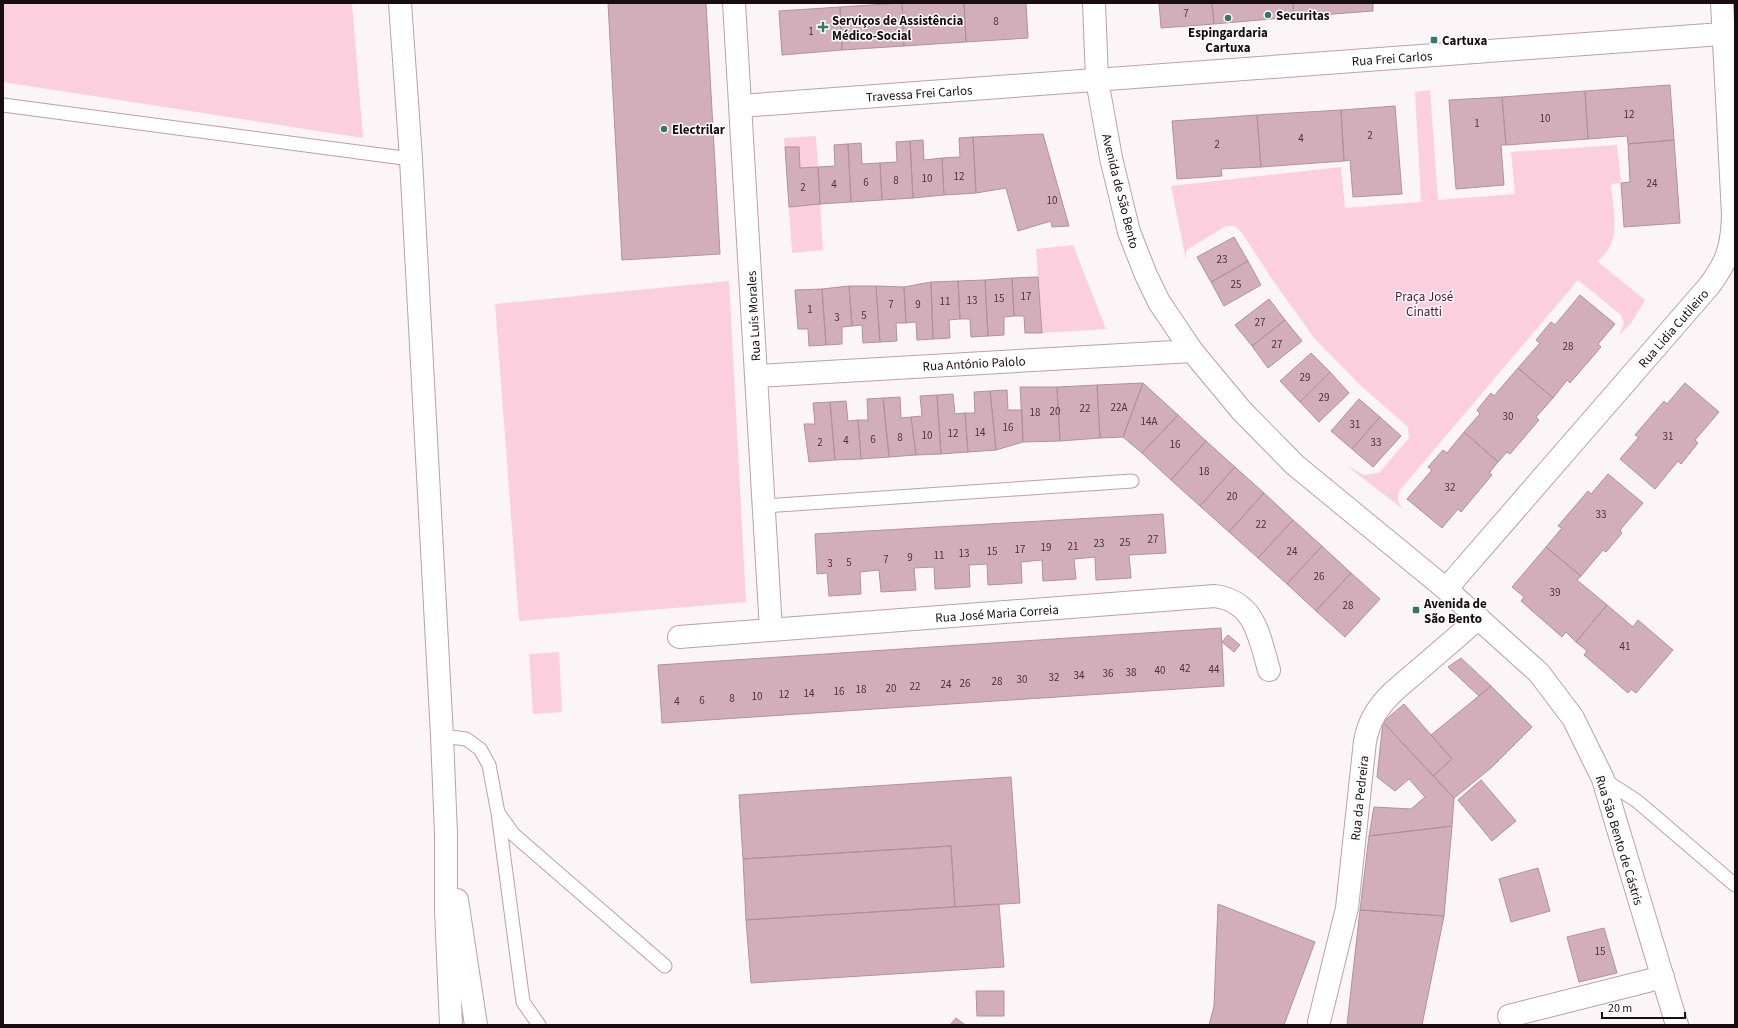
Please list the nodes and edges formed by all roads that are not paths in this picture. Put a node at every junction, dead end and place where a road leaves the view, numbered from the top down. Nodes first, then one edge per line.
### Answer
1 (400, 3) edge
2 (734, 3) edge
3 (1094, 3) edge
4 (1722, 3) edge
5 (1730, 34) edge
6 (1097, 80) junction
7 (3, 105) edge
8 (740, 106) junction
9 (411, 159) junction
10 (1192, 351) junction
11 (756, 376) junction
12 (1132, 481) dead end
13 (764, 506) junction
14 (1446, 589) junction
15 (1479, 618) junction
16 (771, 630) junction
17 (679, 636) dead end
18 (1269, 670) dead end
19 (442, 736) junction
20 (1603, 779) junction
21 (498, 813) junction
22 (446, 834) junction
23 (1735, 885) edge
24 (665, 966) dead end
25 (1663, 977) junction
26 (1509, 1016) dead end
27 (1319, 1022) dead end
28 (451, 1025) edge
29 (476, 1025) edge
30 (539, 1025) edge
31 (1677, 1025) edge

1 - 9 street
2 - 8 street, Rua Luís Morales
3 - 6 street, Avenida de São Bento
4 - 5 street, Rua Lidia Cutileiro
5 - 6 street, Rua Frei Carlos
5 - 14 street, Rua Lidia Cutileiro
6 - 8 street, Travessa Frei Carlos
6 - 10 street, Avenida de São Bento
7 - 9 lane
8 - 11 street, Rua Luís Morales
9 - 19 street
10 - 11 street, Rua António Palolo
10 - 14 street, Avenida de São Bento
11 - 13 street, Rua Luís Morales
12 - 13 lane
13 - 16 street, Rua Luís Morales
14 - 15 street, Rua São Bento de Cástris
15 - 20 street, Rua São Bento de Cástris
15 - 27 street, Rua da Pedreira
16 - 17 street, Rua José Maria Correia
16 - 18 street, Rua José Maria Correia
19 - 21 lane
19 - 22 street
20 - 23 lane
20 - 25 street, Rua São Bento de Cástris
21 - 24 lane
21 - 30 lane
22 - 28 street
22 - 29 street
25 - 26 street
25 - 31 street, Rua São Bento de Cástris

